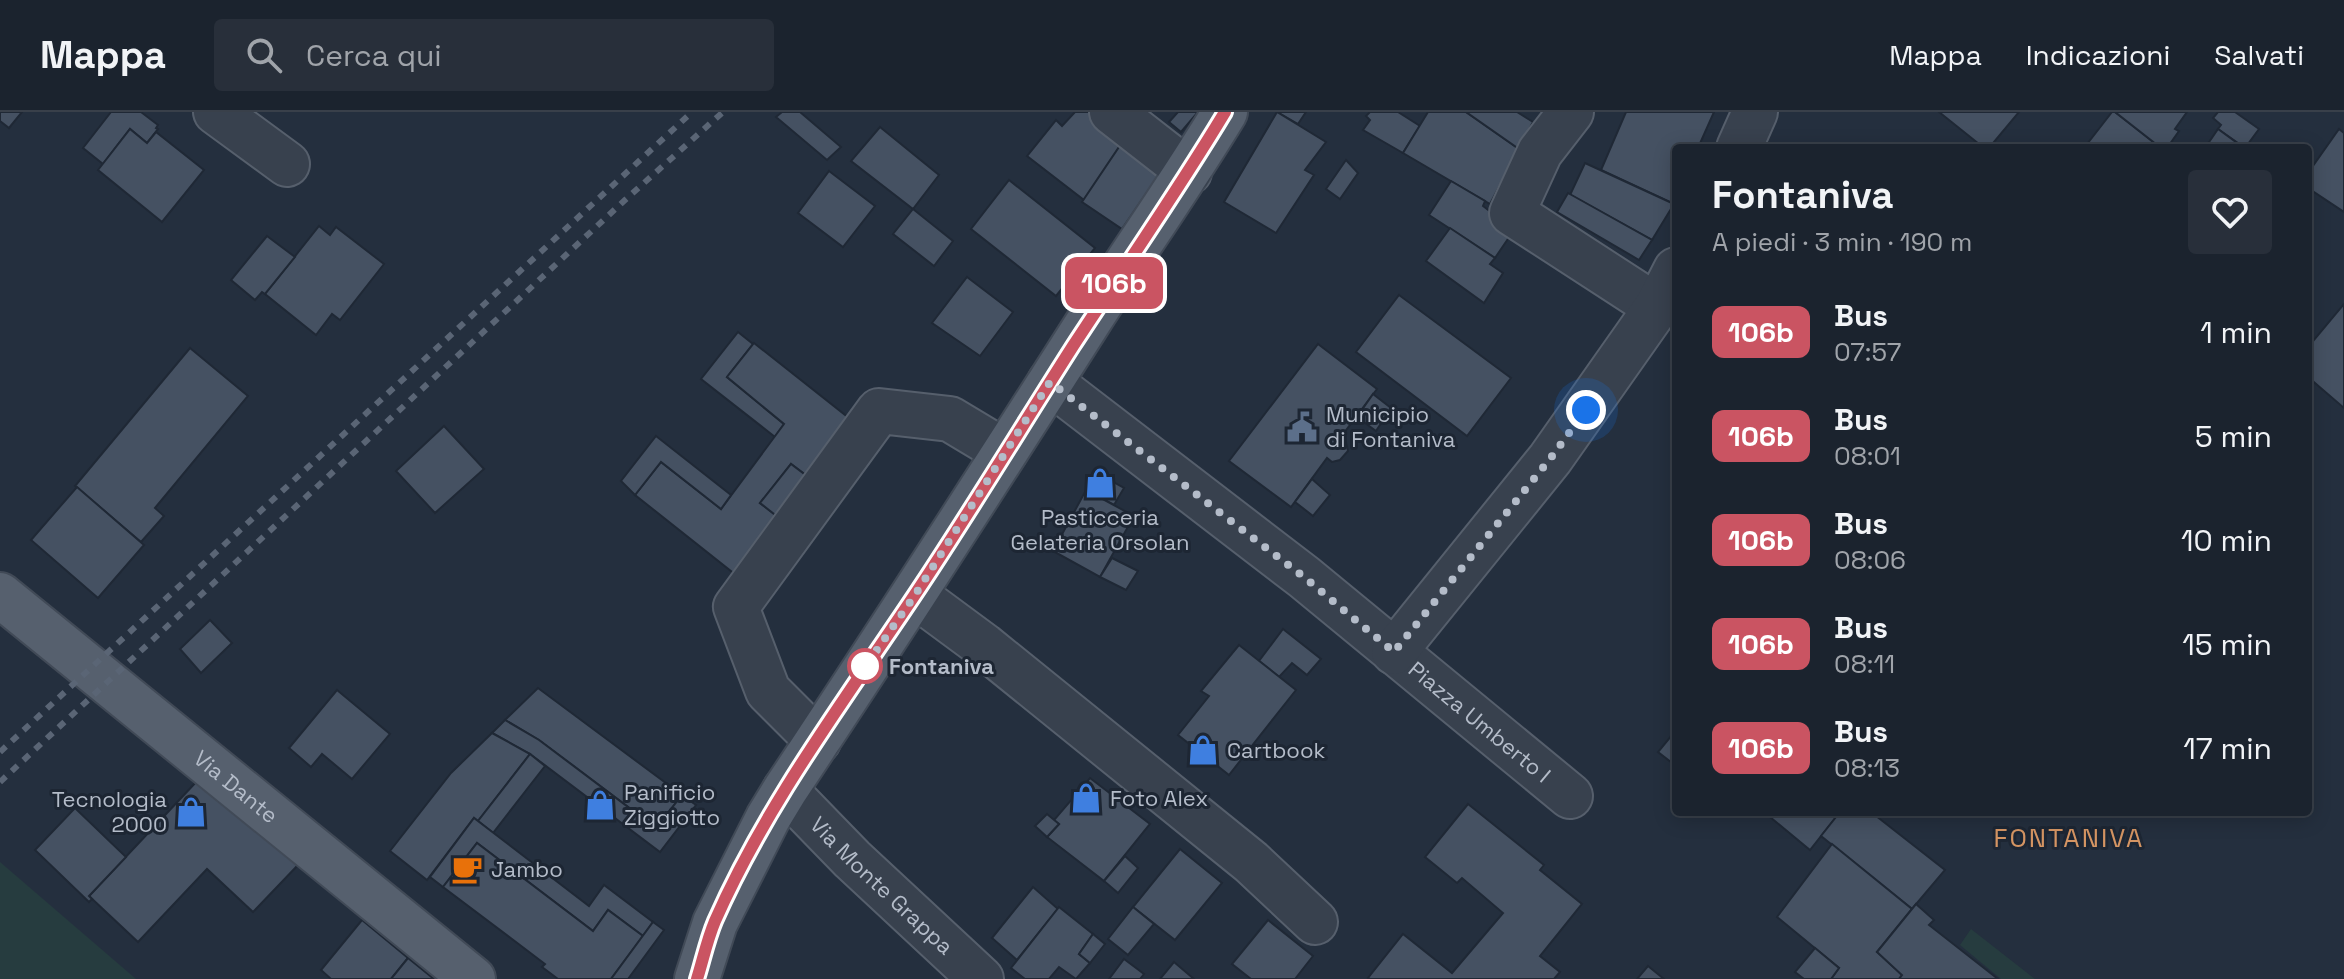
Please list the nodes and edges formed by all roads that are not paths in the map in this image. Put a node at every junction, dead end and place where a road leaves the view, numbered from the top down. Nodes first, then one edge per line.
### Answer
1 (216, 112) edge
2 (1112, 112) edge
3 (1225, 112) edge
4 (1571, 112) edge
5 (1755, 112) edge
6 (1741, 144) edge
7 (287, 164) dead end
8 (1189, 172) junction
9 (1667, 289) edge
10 (1050, 382) junction
11 (1005, 452) junction
12 (0, 595) edge
13 (915, 595) junction
14 (1394, 652) junction
15 (818, 741) junction
16 (785, 790) junction
17 (1570, 796) dead end
18 (1315, 922) dead end
19 (473, 979) edge
20 (697, 979) edge
21 (981, 979) edge

1 - 7 street
2 - 8 street
3 - 8 main road
4 - 9 street
5 - 6 street
8 - 10 main road
9 - 14 street
10 - 11 main road
10 - 14 street, Piazza Umberto I
11 - 13 main road
11 - 15 street
12 - 19 main road, Via Dante
13 - 15 main road
13 - 18 street
14 - 17 street, Piazza Umberto I
15 - 16 main road
16 - 20 main road
16 - 21 street, Via Monte Grappa

